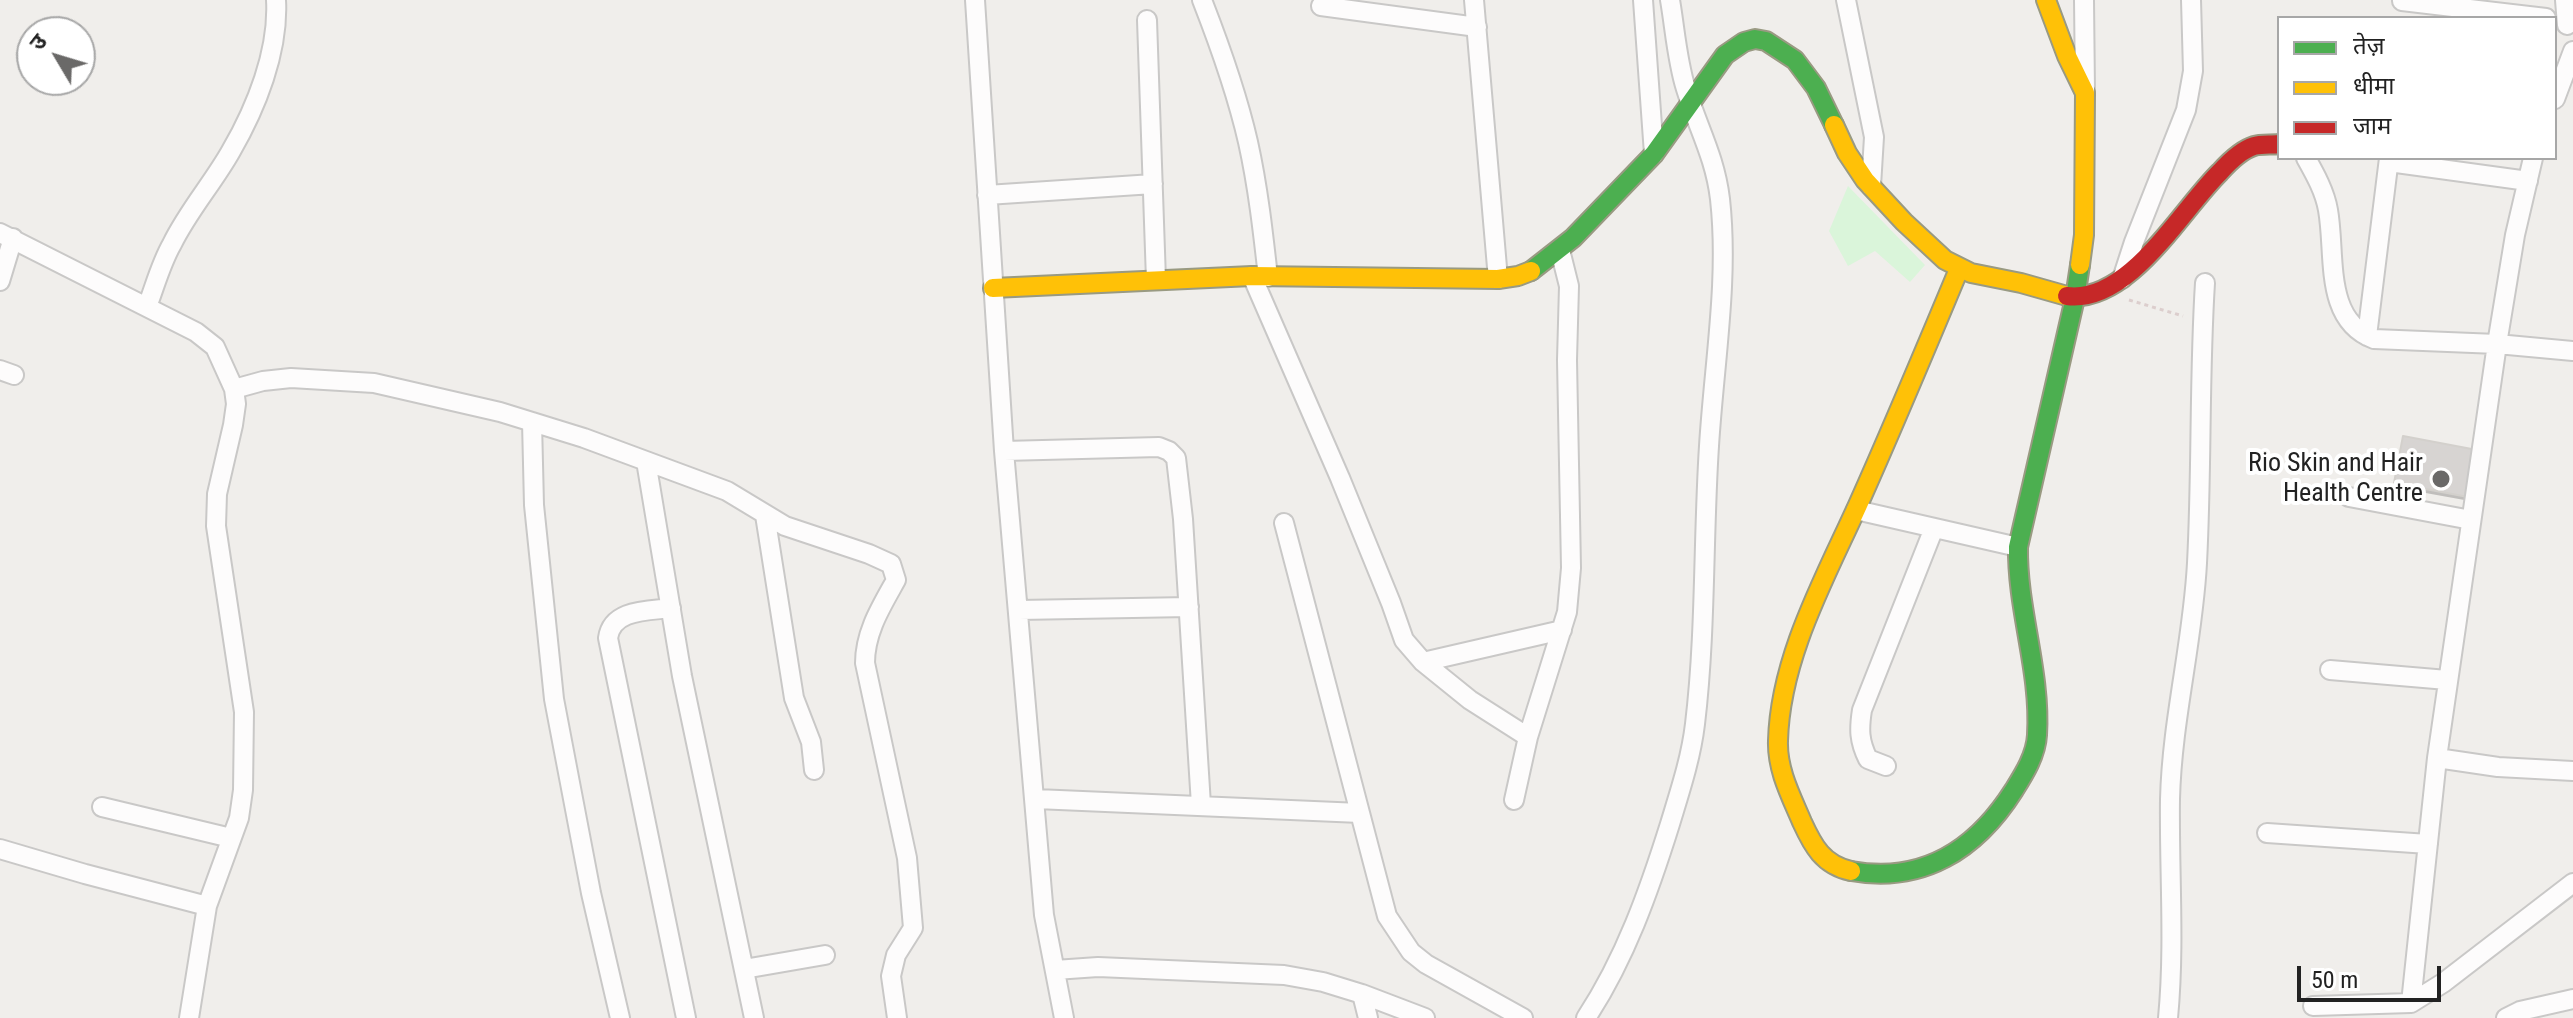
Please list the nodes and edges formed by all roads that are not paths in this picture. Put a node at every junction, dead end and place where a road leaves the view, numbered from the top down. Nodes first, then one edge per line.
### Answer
1 (276, 0) edge
2 (1202, 0) edge
3 (1474, 0) edge
4 (1643, 0) edge
5 (1670, 0) edge
6 (1846, 0) edge
7 (2046, 0) edge
8 (2084, 0) edge
9 (2191, 0) edge
10 (2565, 0) edge
11 (973, 1) edge
12 (1321, 6) dead end
13 (2402, 6) edge
14 (2522, 16) edge
15 (1147, 20) dead end
16 (2565, 25) edge
17 (1477, 27) junction
18 (2573, 51) edge
19 (2085, 93) junction
20 (2557, 94) edge
21 (1692, 104) junction
22 (2277, 144) edge
23 (1654, 154) junction
24 (2307, 160) edge
25 (2389, 160) edge
26 (2533, 160) edge
27 (2528, 181) junction
28 (1153, 184) junction
29 (1871, 186) junction
30 (987, 195) junction
31 (7, 235) edge
32 (1560, 250) junction
33 (1959, 269) junction
34 (1260, 277) junction
35 (1498, 279) junction
36 (1156, 280) junction
37 (0, 281) edge
38 (2205, 283) dead end
39 (2116, 284) junction
40 (993, 288) junction
41 (2075, 298) junction
42 (147, 307) junction
43 (2367, 336) junction
44 (2497, 344) junction
45 (2573, 351) edge
46 (234, 389) junction
47 (532, 422) junction
48 (1004, 451) junction
49 (646, 461) junction
50 (2349, 497) dead end
51 (1856, 510) junction
52 (765, 515) junction
53 (2471, 520) junction
54 (1284, 523) dead end
55 (1934, 528) junction
56 (2018, 547) junction
57 (1189, 607) junction
58 (671, 608) junction
59 (1019, 610) junction
60 (1562, 630) junction
61 (1423, 662) junction
62 (2330, 670) dead end
63 (2447, 680) junction
64 (1528, 737) junction
65 (2437, 758) junction
66 (1886, 766) dead end
67 (814, 770) dead end
68 (2573, 771) edge
69 (1036, 799) junction
70 (1514, 800) dead end
71 (1201, 805) junction
72 (102, 807) dead end
73 (1360, 813) junction
74 (2267, 833) dead end
75 (231, 838) junction
76 (2428, 844) junction
77 (0, 849) edge
78 (2573, 883) edge
79 (207, 906) junction
80 (825, 955) dead end
81 (744, 969) junction
82 (1055, 970) junction
83 (1362, 994) junction
84 (2573, 999) edge
85 (2411, 1003) junction
86 (2313, 1006) dead end
87 (189, 1018) edge
88 (620, 1018) edge
89 (686, 1018) edge
90 (754, 1018) edge
91 (897, 1018) edge
92 (1064, 1018) edge
93 (1368, 1018) edge
94 (1425, 1018) edge
95 (1523, 1018) edge
96 (1586, 1018) edge
97 (2168, 1018) edge
98 (2506, 1018) edge

1 - 42 street
2 - 34 street
3 - 17 street
4 - 23 street
5 - 21 street
6 - 29 street
7 - 19 street
8 - 19 street
9 - 39 street
10 - 16 street
11 - 30 street
12 - 17 street
13 - 14 street
15 - 28 street
17 - 35 street
18 - 20 street
19 - 41 street
21 - 23 street
21 - 29 street
21 - 96 street
22 - 39 street
23 - 32 street
24 - 43 street
25 - 27 street
25 - 43 street
26 - 27 street
27 - 44 street
28 - 30 street
28 - 36 street
29 - 33 street
30 - 40 street
31 - 37 street
31 - 42 street
32 - 35 street
32 - 60 street
33 - 41 street
33 - 51 street
34 - 35 street
34 - 36 street
34 - 61 street
36 - 40 street
38 - 97 street
39 - 41 street
40 - 48 street
41 - 56 street
42 - 46 street
43 - 44 street
44 - 45 street
44 - 53 street
46 - 47 street
46 - 75 street
47 - 49 street
47 - 88 street
48 - 57 street
48 - 59 street
49 - 52 street
49 - 58 street
50 - 53 street
51 - 55 street
51 - 56 street
52 - 67 street
52 - 91 street
53 - 63 street
54 - 73 street
55 - 56 street
55 - 66 street
57 - 59 street
57 - 71 street
58 - 81 street
58 - 89 street
59 - 69 street
60 - 61 street
60 - 64 street
61 - 64 street
62 - 63 street
63 - 65 street
64 - 70 street
65 - 68 street
65 - 76 street
69 - 71 street
69 - 82 street
71 - 73 street
72 - 75 street
73 - 95 street
74 - 76 street
75 - 79 street
76 - 85 street
77 - 79 street
78 - 85 street
79 - 87 street
80 - 81 street
81 - 90 street
82 - 83 street
82 - 92 street
83 - 93 street
83 - 94 street
84 - 98 street
85 - 86 street

